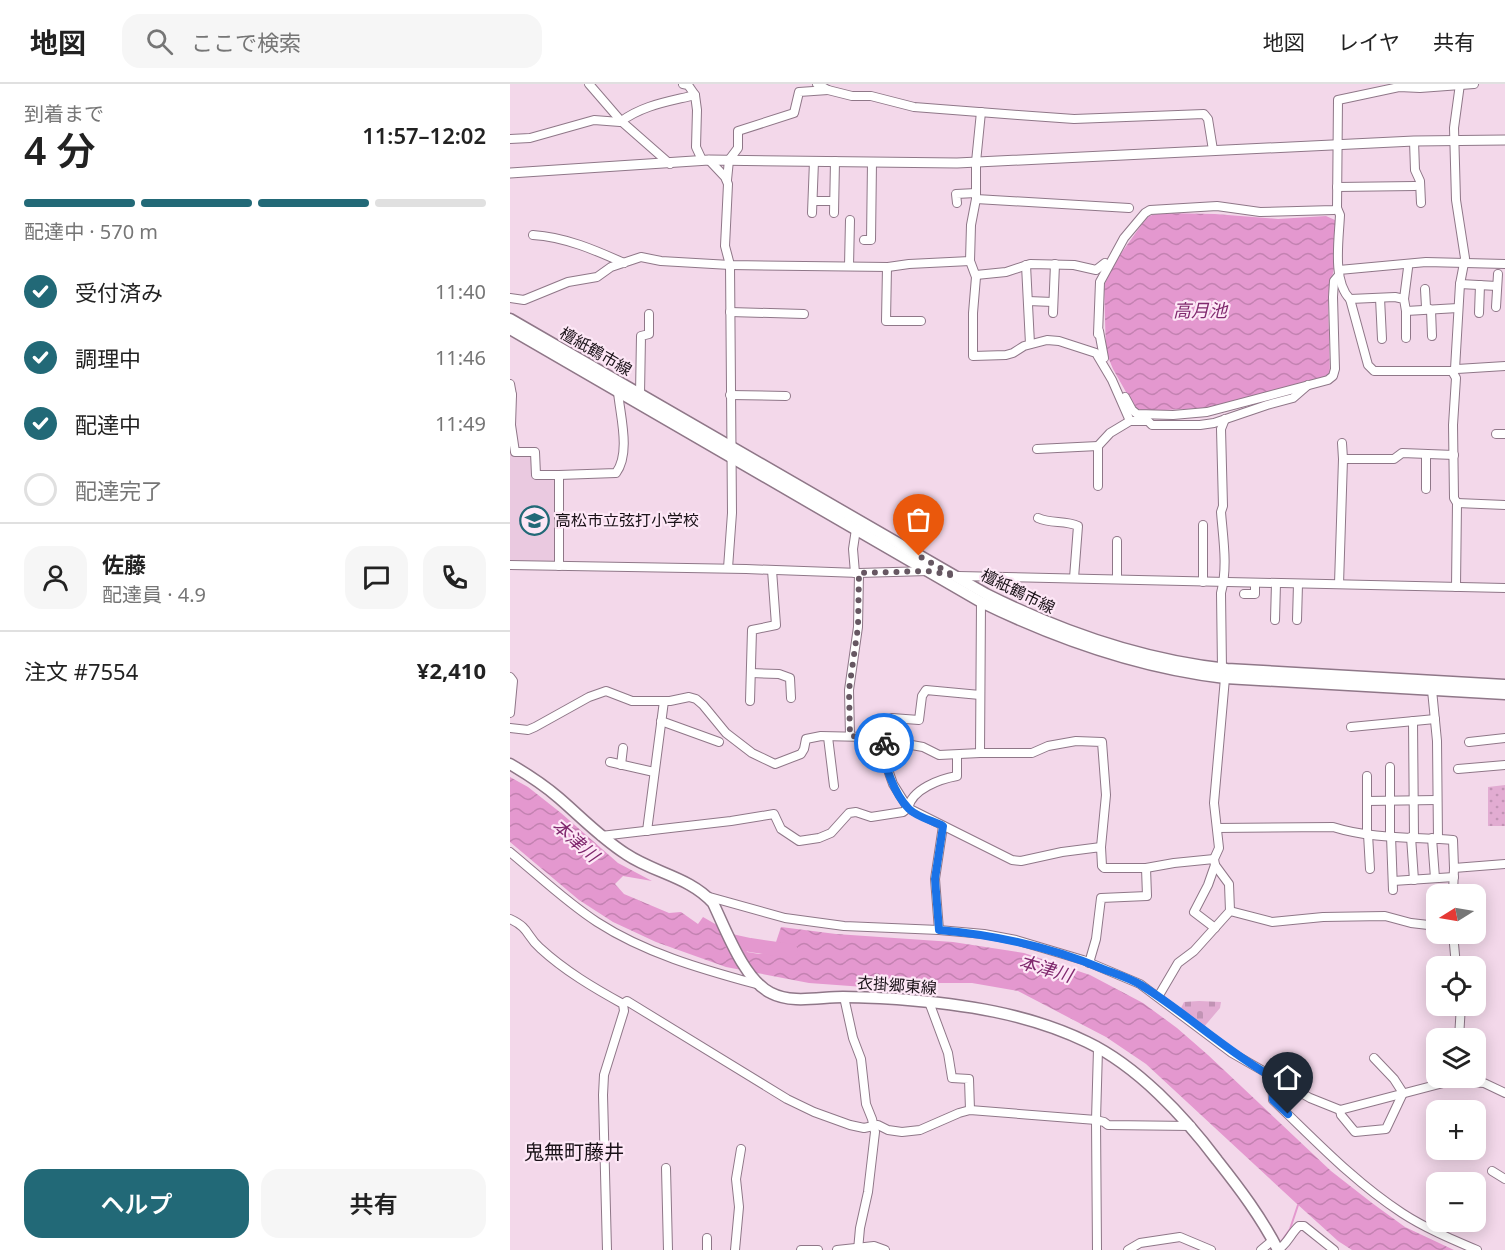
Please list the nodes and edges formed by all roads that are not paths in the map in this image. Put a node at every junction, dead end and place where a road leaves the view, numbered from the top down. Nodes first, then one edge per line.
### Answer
1 (589, 84) edge
2 (683, 84) edge
3 (817, 84) edge
4 (1474, 84) edge
5 (1460, 85) edge
6 (828, 90) junction
7 (695, 95) junction
8 (981, 112) junction
9 (621, 121) junction
10 (510, 139) edge
11 (1505, 140) edge
12 (1414, 141) junction
13 (1455, 141) junction
14 (1336, 145) junction
15 (1214, 150) junction
16 (705, 160) junction
17 (729, 160) junction
18 (814, 161) junction
19 (835, 161) junction
20 (872, 162) junction
21 (976, 162) junction
22 (670, 164) junction
23 (510, 173) edge
24 (727, 180) junction
25 (1415, 186) dead end
26 (1337, 187) junction
27 (976, 196) junction
28 (813, 201) junction
29 (834, 201) junction
30 (957, 203) dead end
31 (1421, 203) dead end
32 (1129, 208) dead end
33 (1337, 208) junction
34 (813, 213) dead end
35 (834, 213) dead end
36 (850, 220) dead end
37 (533, 235) dead end
38 (864, 240) dead end
39 (1111, 258) junction
40 (970, 261) junction
41 (624, 263) junction
42 (1464, 263) junction
43 (1055, 264) junction
44 (1505, 264) edge
45 (730, 265) junction
46 (1026, 265) junction
47 (849, 266) junction
48 (887, 267) junction
49 (1408, 268) dead end
50 (1339, 272) junction
51 (1498, 274) dead end
52 (976, 275) junction
53 (1460, 284) junction
54 (1480, 285) junction
55 (1497, 285) junction
56 (1425, 289) dead end
57 (510, 298) edge
58 (1380, 298) junction
59 (1350, 299) junction
60 (1404, 300) junction
61 (1028, 301) junction
62 (1053, 302) junction
63 (1497, 307) dead end
64 (1458, 308) junction
65 (1431, 310) junction
66 (1406, 311) junction
67 (730, 312) junction
68 (1053, 313) dead end
69 (1479, 313) dead end
70 (649, 314) dead end
71 (804, 314) dead end
72 (510, 319) edge
73 (921, 321) dead end
74 (510, 329) edge
75 (1099, 331) junction
76 (1432, 336) dead end
77 (1406, 338) dead end
78 (1382, 339) dead end
79 (1030, 344) junction
80 (1096, 353) junction
81 (1505, 366) edge
82 (1453, 370) junction
83 (1112, 380) junction
84 (510, 384) edge
85 (1308, 385) junction
86 (618, 392) junction
87 (640, 394) junction
88 (511, 395) edge
89 (730, 395) junction
90 (786, 396) dead end
91 (1225, 419) junction
92 (1130, 420) junction
93 (1342, 443) dead end
94 (1098, 446) junction
95 (1037, 449) dead end
96 (731, 452) junction
97 (1426, 454) junction
98 (1454, 455) junction
99 (1343, 459) junction
100 (560, 476) junction
101 (1098, 486) dead end
102 (1426, 489) dead end
103 (1457, 503) junction
104 (1505, 505) edge
105 (1038, 518) dead end
106 (1203, 525) dead end
107 (856, 529) junction
108 (1117, 541) dead end
109 (510, 565) edge
110 (559, 566) junction
111 (728, 568) junction
112 (772, 570) junction
113 (928, 571) junction
114 (857, 573) junction
115 (955, 576) junction
116 (1074, 578) junction
117 (1117, 579) junction
118 (1203, 582) junction
119 (1224, 582) junction
120 (1255, 583) junction
121 (1276, 583) junction
122 (1298, 584) junction
123 (1340, 584) junction
124 (1456, 587) junction
125 (1505, 588) edge
126 (1244, 594) dead end
127 (981, 602) junction
128 (1275, 620) dead end
129 (1297, 620) dead end
130 (752, 673) junction
131 (1224, 673) junction
132 (510, 677) edge
133 (1505, 685) edge
134 (1432, 690) junction
135 (1505, 694) edge
136 (980, 695) junction
137 (791, 698) dead end
138 (664, 701) junction
139 (750, 701) dead end
140 (510, 713) edge
141 (1435, 719) junction
142 (662, 721) junction
143 (1413, 721) junction
144 (1351, 727) dead end
145 (510, 728) edge
146 (850, 736) junction
147 (828, 737) junction
148 (1505, 738) edge
149 (884, 741) junction
150 (719, 742) dead end
151 (896, 742) junction
152 (1469, 742) dead end
153 (623, 748) dead end
154 (980, 753) junction
155 (957, 756) junction
156 (610, 762) dead end
157 (510, 764) edge
158 (621, 765) junction
159 (1505, 765) edge
160 (1390, 767) dead end
161 (1458, 769) dead end
162 (654, 772) junction
163 (1367, 776) dead end
164 (834, 786) dead end
165 (1390, 800) junction
166 (1413, 800) junction
167 (1437, 800) junction
168 (1367, 801) junction
169 (908, 808) junction
170 (943, 826) junction
171 (1217, 828) junction
172 (648, 831) junction
173 (1367, 834) junction
174 (601, 836) junction
175 (1391, 836) junction
176 (1412, 837) junction
177 (1435, 839) junction
178 (1101, 848) junction
179 (510, 852) edge
180 (1214, 862) junction
181 (1505, 864) edge
182 (1146, 868) junction
183 (1454, 868) junction
184 (1370, 869) dead end
185 (1454, 877) junction
186 (1435, 878) junction
187 (1414, 880) junction
188 (1454, 884) edge
189 (710, 899) junction
190 (1230, 911) junction
191 (510, 919) edge
192 (1426, 925) edge
193 (1215, 928) junction
194 (939, 930) junction
195 (1089, 963) junction
196 (754, 981) junction
197 (844, 997) junction
198 (1158, 997) junction
199 (929, 1002) junction
200 (623, 1004) junction
201 (1098, 1049) junction
202 (1374, 1058) dead end
203 (1272, 1077) junction
204 (1486, 1084) edge
205 (1426, 1086) edge
206 (1403, 1093) junction
207 (1505, 1093) edge
208 (970, 1110) junction
209 (1340, 1110) junction
210 (1096, 1120) junction
211 (874, 1125) junction
212 (1191, 1126) junction
213 (741, 1149) dead end
214 (666, 1168) dead end
215 (1492, 1171) dead end
216 (1505, 1179) edge
217 (707, 1238) dead end
218 (1276, 1247) edge
219 (858, 1248) edge
220 (607, 1250) edge
221 (668, 1250) edge
222 (707, 1250) edge
223 (735, 1250) edge
224 (801, 1250) edge
225 (818, 1250) edge
226 (837, 1250) edge
227 (885, 1250) edge
228 (1097, 1250) edge
229 (1128, 1250) edge
230 (1210, 1250) edge
231 (1261, 1250) edge
232 (1334, 1250) edge
233 (1477, 1250) edge

1 - 9 street
2 - 7 street
3 - 6 street
4 - 5 street
5 - 13 street
5 - 14 street
6 - 8 street
6 - 17 street
7 - 9 street
7 - 16 street
8 - 15 street
8 - 21 street
9 - 10 street
9 - 22 street
11 - 13 street
12 - 13 street
12 - 14 street
12 - 31 street
13 - 42 street
14 - 15 street
14 - 26 street
15 - 21 street
16 - 17 street
16 - 22 street
16 - 24 street
17 - 18 street
17 - 24 street
18 - 19 street
18 - 28 street
19 - 20 street
19 - 29 street
20 - 21 street
20 - 38 street
21 - 27 street
22 - 23 street
24 - 45 street
25 - 26 street
26 - 33 street
27 - 30 street
27 - 32 street
27 - 40 street
28 - 29 street
28 - 34 street
29 - 35 street
33 - 39 street
33 - 50 street
36 - 47 street
37 - 41 street
39 - 43 street
39 - 75 street
40 - 48 street
40 - 52 street
41 - 45 street
41 - 57 street
42 - 44 street
42 - 50 street
42 - 53 street
43 - 46 street
43 - 62 street
45 - 47 street
45 - 67 street
46 - 52 street
46 - 61 street
47 - 48 street
48 - 73 street
49 - 60 street
50 - 59 street
50 - 85 street
51 - 55 street
52 - 79 street
53 - 54 street
53 - 64 street
54 - 55 street
54 - 69 street
55 - 63 street
56 - 65 street
58 - 59 street
58 - 60 street
58 - 78 street
59 - 82 street
60 - 66 street
61 - 62 street
61 - 79 street
62 - 68 street
64 - 65 street
64 - 82 street
65 - 66 street
65 - 76 street
66 - 77 street
67 - 71 street
67 - 89 street
70 - 87 street
72 - 87 main road, 檀紙鶴市線
74 - 86 main road, 檀紙鶴市線
75 - 80 street
75 - 83 street
79 - 80 street
80 - 83 street
81 - 82 street
82 - 98 street
83 - 85 street
83 - 92 street
84 - 88 street
85 - 91 street
86 - 96 main road, 檀紙鶴市線
86 - 100 street
87 - 96 main road, 檀紙鶴市線
88 - 100 street
89 - 90 street
89 - 96 street
91 - 92 street
91 - 119 street
92 - 94 street
93 - 99 street
94 - 95 street
94 - 101 street
96 - 107 main road, 檀紙鶴市線
96 - 111 street
96 - 115 main road, 檀紙鶴市線
97 - 98 street
97 - 99 street
97 - 102 street
98 - 103 street
99 - 123 street
100 - 110 street
103 - 104 street
103 - 124 street
105 - 116 street
106 - 118 street
107 - 113 main road, 檀紙鶴市線
107 - 114 street
108 - 117 street
109 - 110 street
110 - 111 street
111 - 112 street
112 - 114 street
112 - 130 street
113 - 114 street
113 - 115 street
113 - 127 main road, 檀紙鶴市線
114 - 146 street
115 - 116 street
115 - 131 main road, 檀紙鶴市線
116 - 117 street
117 - 118 street
118 - 119 street
119 - 120 street
119 - 131 street
120 - 121 street
120 - 126 street
121 - 122 street
121 - 128 street
122 - 123 street
122 - 129 street
123 - 124 street
124 - 125 street
127 - 131 main road, 檀紙鶴市線
127 - 136 street
130 - 137 street
130 - 139 street
131 - 133 main road, 檀紙鶴市線
131 - 134 main road, 檀紙鶴市線
131 - 171 street
132 - 140 street
134 - 135 main road, 檀紙鶴市線
134 - 141 street
136 - 151 street
136 - 154 street
138 - 142 street
138 - 145 street
138 - 147 street
141 - 143 street
141 - 167 street
142 - 150 street
142 - 162 street
143 - 144 street
143 - 166 street
146 - 147 street
146 - 149 street
147 - 164 street
148 - 152 street
149 - 151 street
149 - 169 street
151 - 155 street
153 - 158 street
154 - 155 street
154 - 178 street
155 - 169 street
156 - 158 street
157 - 174 main road
158 - 162 street
159 - 161 street
160 - 165 street
162 - 172 street
163 - 168 street
165 - 166 street
165 - 168 street
165 - 175 street
166 - 167 street
166 - 176 street
167 - 177 street
168 - 173 street
169 - 170 street
169 - 172 street
170 - 178 street
170 - 194 street
171 - 173 street
171 - 180 street
172 - 174 street
173 - 175 street
173 - 184 street
174 - 189 main road
175 - 176 street
175 - 187 street
176 - 177 street
176 - 187 street
177 - 183 street
177 - 186 street
178 - 182 street
179 - 196 street
180 - 182 street
180 - 190 street
180 - 193 street
181 - 183 street
182 - 195 street
183 - 185 street
185 - 186 street
185 - 188 street
186 - 187 street
189 - 194 street
189 - 196 main road
190 - 192 street
190 - 193 street
191 - 200 street
193 - 198 street
194 - 195 street
195 - 198 street
196 - 197 main road, 衣掛郷東線
197 - 199 main road, 衣掛郷東線
197 - 211 street
198 - 203 street
199 - 201 main road, 衣掛郷東線
199 - 208 street
200 - 211 street
200 - 220 street
201 - 210 street
201 - 212 main road, 衣掛郷東線
202 - 206 street
203 - 209 street
203 - 233 street
204 - 207 street
205 - 206 street
206 - 209 street
206 - 209 street
208 - 210 street
208 - 211 street
210 - 212 street
210 - 228 street
211 - 219 street
212 - 218 main road, 衣掛郷東線
213 - 223 street
214 - 221 street
215 - 216 street
217 - 222 street
218 - 231 street
218 - 232 street
219 - 226 street
219 - 227 street
224 - 225 street
229 - 230 street

